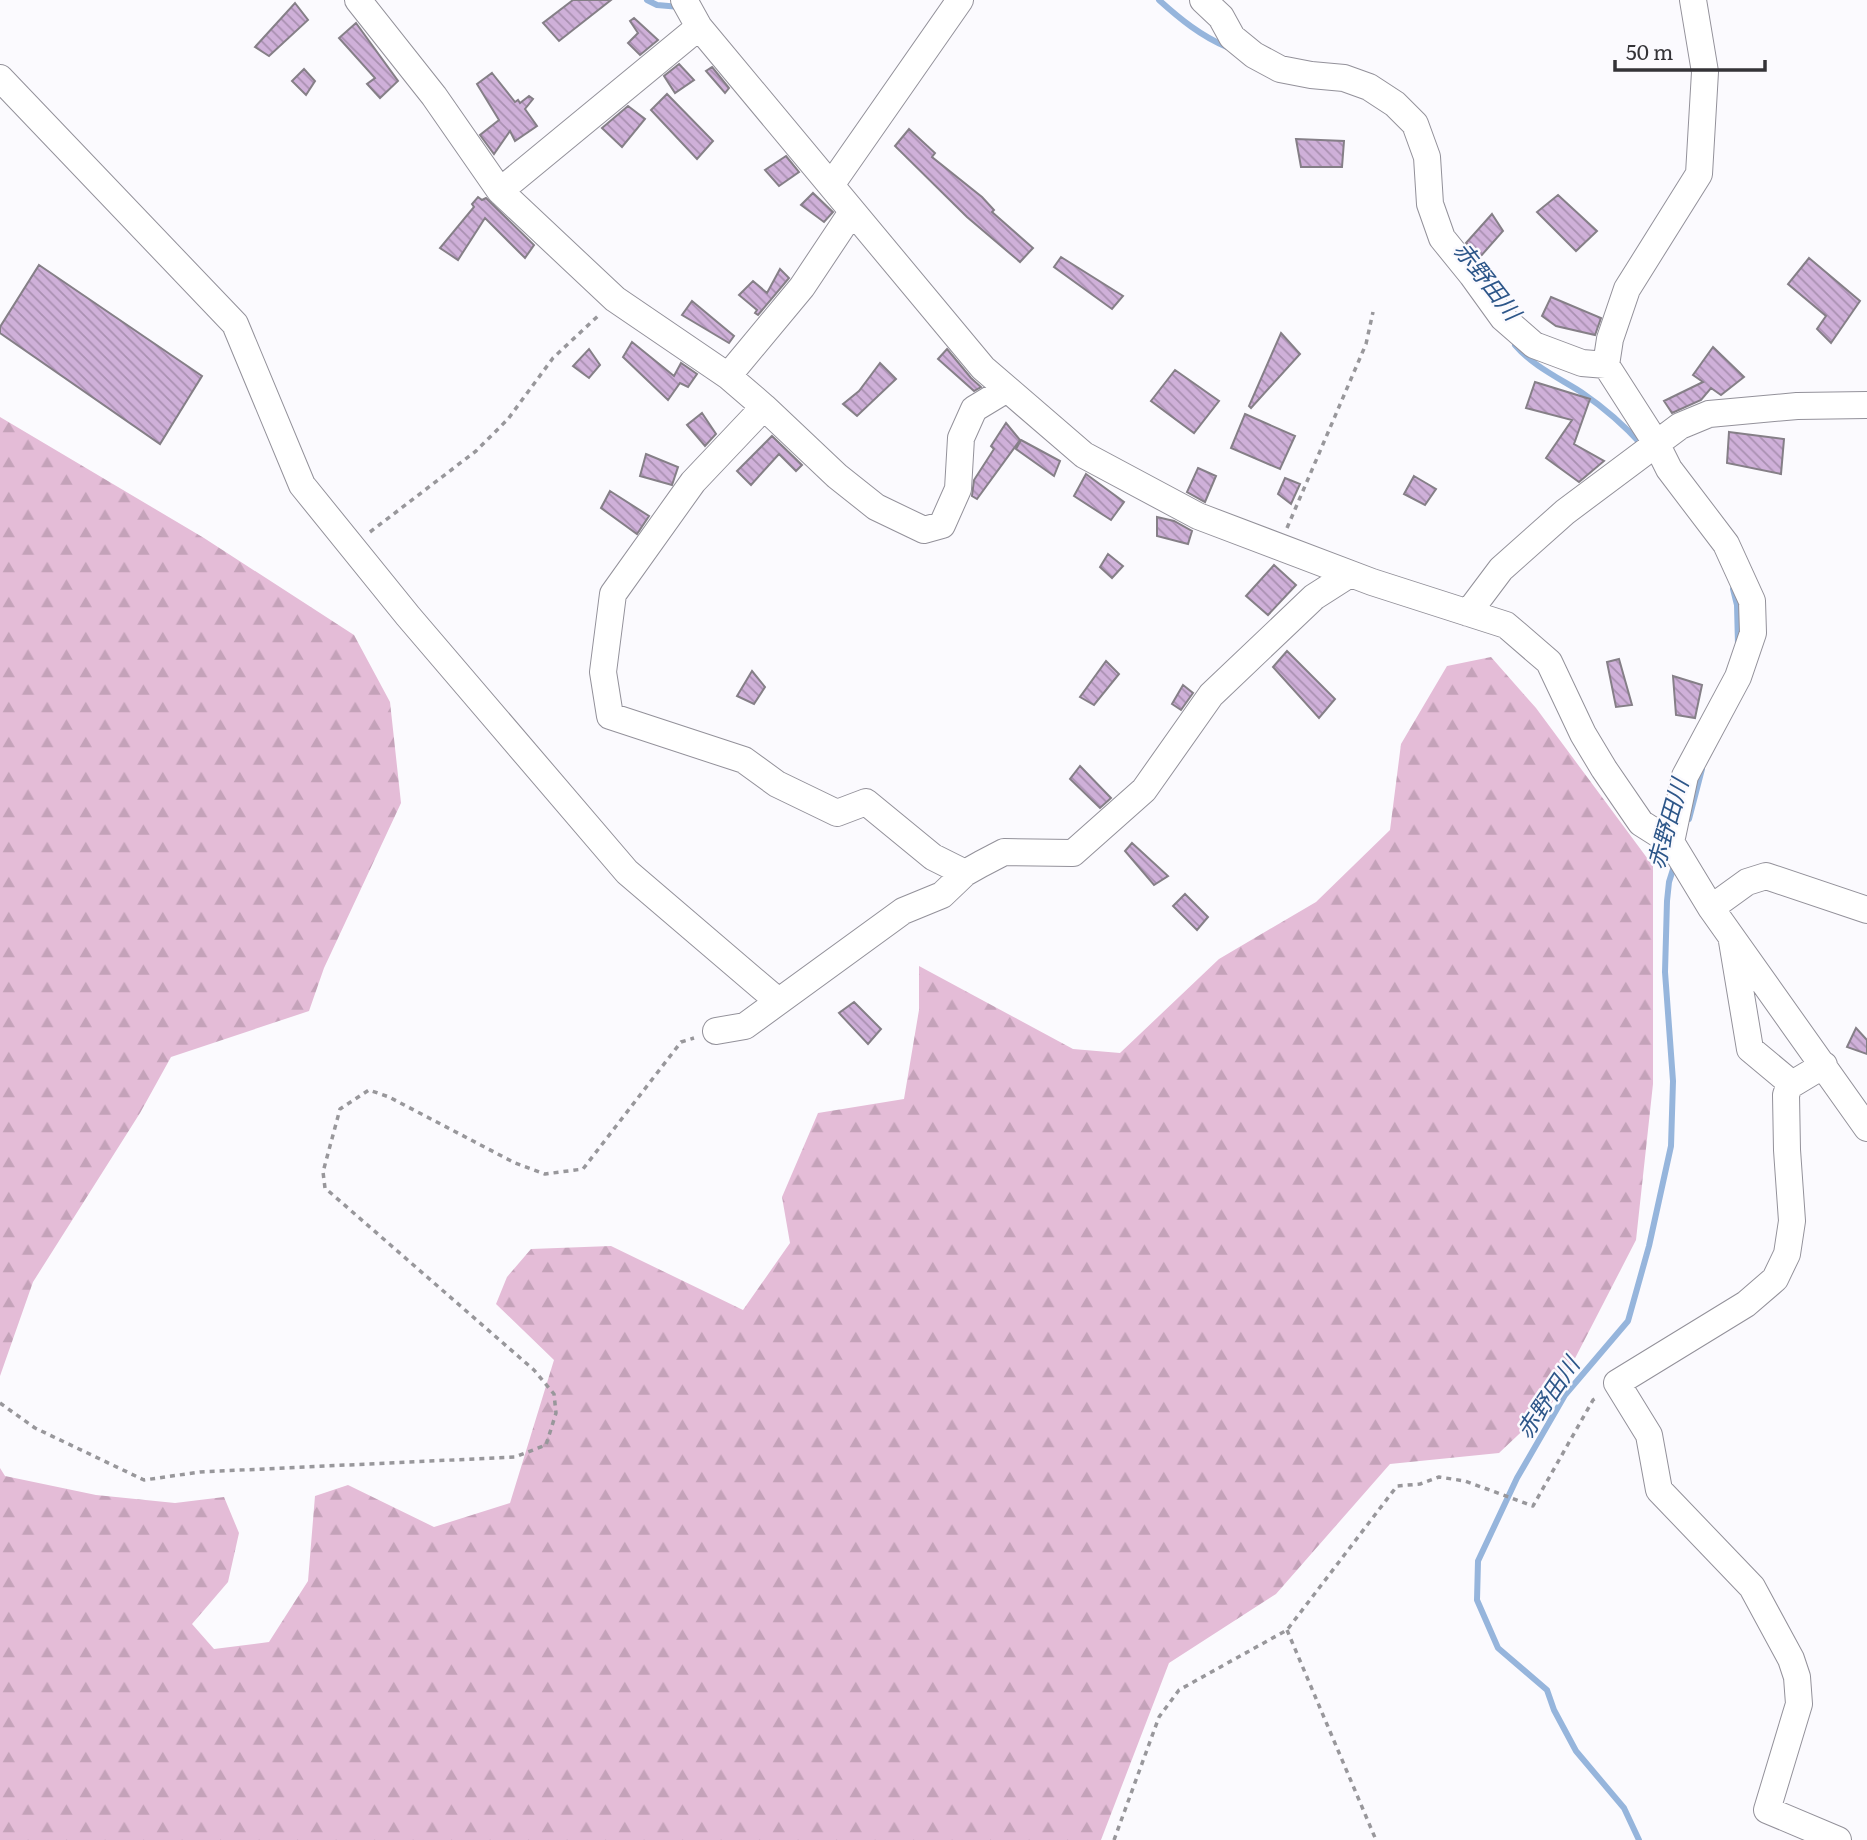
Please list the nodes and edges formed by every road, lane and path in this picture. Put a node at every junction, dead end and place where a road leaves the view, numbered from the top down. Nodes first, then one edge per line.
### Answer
1 (358, 0) edge
2 (684, 0) edge
3 (960, 0) edge
4 (1203, 0) edge
5 (1693, 0) edge
6 (699, 27) junction
7 (0, 78) edge
8 (831, 186) junction
9 (500, 191) junction
10 (852, 212) junction
11 (615, 299) junction
12 (1373, 312) dead end
13 (1606, 365) junction
14 (728, 376) junction
15 (1007, 390) junction
16 (1867, 405) edge
17 (764, 407) junction
18 (1656, 443) junction
19 (351, 546) junction
20 (1279, 548) junction
21 (1350, 574) junction
22 (1468, 613) junction
23 (1671, 842) junction
24 (965, 873) junction
25 (1711, 908) junction
26 (1867, 910) edge
27 (1732, 936) junction
28 (778, 1001) junction
29 (716, 1031) joint
30 (1824, 1065) junction
31 (1792, 1084) junction
32 (1867, 1128) edge
33 (1617, 1384) junction
34 (0, 1404) edge
35 (1287, 1630) junction
36 (1114, 1840) edge
37 (1376, 1840) edge
38 (1838, 1840) edge

1 - 9 street
2 - 6 street
3 - 8 street
4 - 13 street
5 - 13 street
6 - 8 street
6 - 9 street
7 - 19 street
8 - 10 street
9 - 11 street
10 - 14 street
10 - 15 street
11 - 14 street
11 - 19 path
12 - 20 path
13 - 18 street
14 - 17 street
15 - 17 street
15 - 20 street
16 - 18 street
17 - 24 street
18 - 22 street
18 - 23 street
19 - 28 street
20 - 21 street
21 - 22 street
21 - 24 street
22 - 23 street
23 - 25 street
24 - 28 street
25 - 26 street
25 - 27 street
27 - 30 street
27 - 31 street
28 - 29 street
29 - 34 path
30 - 31 street
30 - 32 street
31 - 33 street
33 - 35 path
33 - 38 street
35 - 36 path
35 - 37 path

